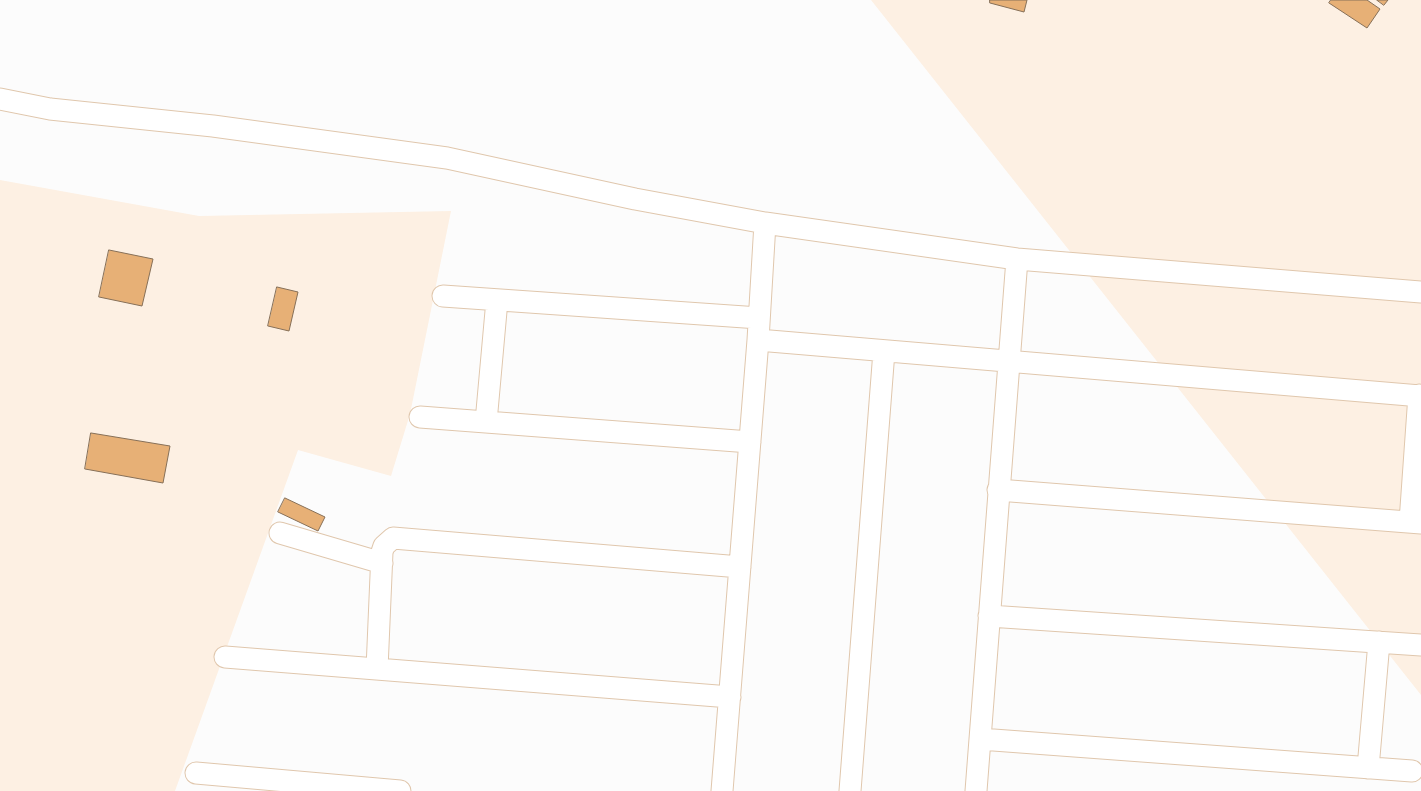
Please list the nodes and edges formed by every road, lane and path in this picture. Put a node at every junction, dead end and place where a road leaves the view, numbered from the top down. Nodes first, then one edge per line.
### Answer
1 (0, 99) edge
2 (765, 223) junction
3 (1017, 259) junction
4 (1421, 292) edge
5 (444, 296) dead end
6 (497, 300) junction
7 (759, 318) junction
8 (758, 340) junction
9 (884, 350) junction
10 (1008, 361) junction
11 (1420, 396) edge
12 (420, 417) dead end
13 (486, 422) junction
14 (750, 442) junction
15 (998, 490) junction
16 (1415, 523) edge
17 (280, 533) dead end
18 (382, 563) junction
19 (740, 567) junction
20 (989, 616) junction
21 (1379, 642) junction
22 (1421, 645) edge
23 (225, 657) dead end
24 (377, 669) junction
25 (730, 697) junction
26 (980, 739) junction
27 (1368, 768) junction
28 (1412, 771) dead end
29 (196, 774) dead end
30 (236, 784) edge
31 (400, 791) edge
32 (722, 791) edge
33 (850, 791) edge
34 (976, 791) edge

1 - 2 street
2 - 3 street
2 - 7 street
3 - 4 street
3 - 10 street
5 - 6 street
6 - 7 street
6 - 13 street
7 - 8 street
8 - 9 street
8 - 14 street
9 - 10 street
9 - 33 street
10 - 11 street
10 - 15 street
11 - 16 street
12 - 13 street
13 - 14 street
14 - 19 street
15 - 16 street
15 - 20 street
17 - 18 street
18 - 19 street
18 - 24 street
19 - 25 street
20 - 21 street
20 - 26 street
21 - 22 street
21 - 27 street
23 - 24 street
24 - 25 street
25 - 32 street
26 - 27 street
26 - 34 street
27 - 28 street
29 - 30 street
30 - 31 street

